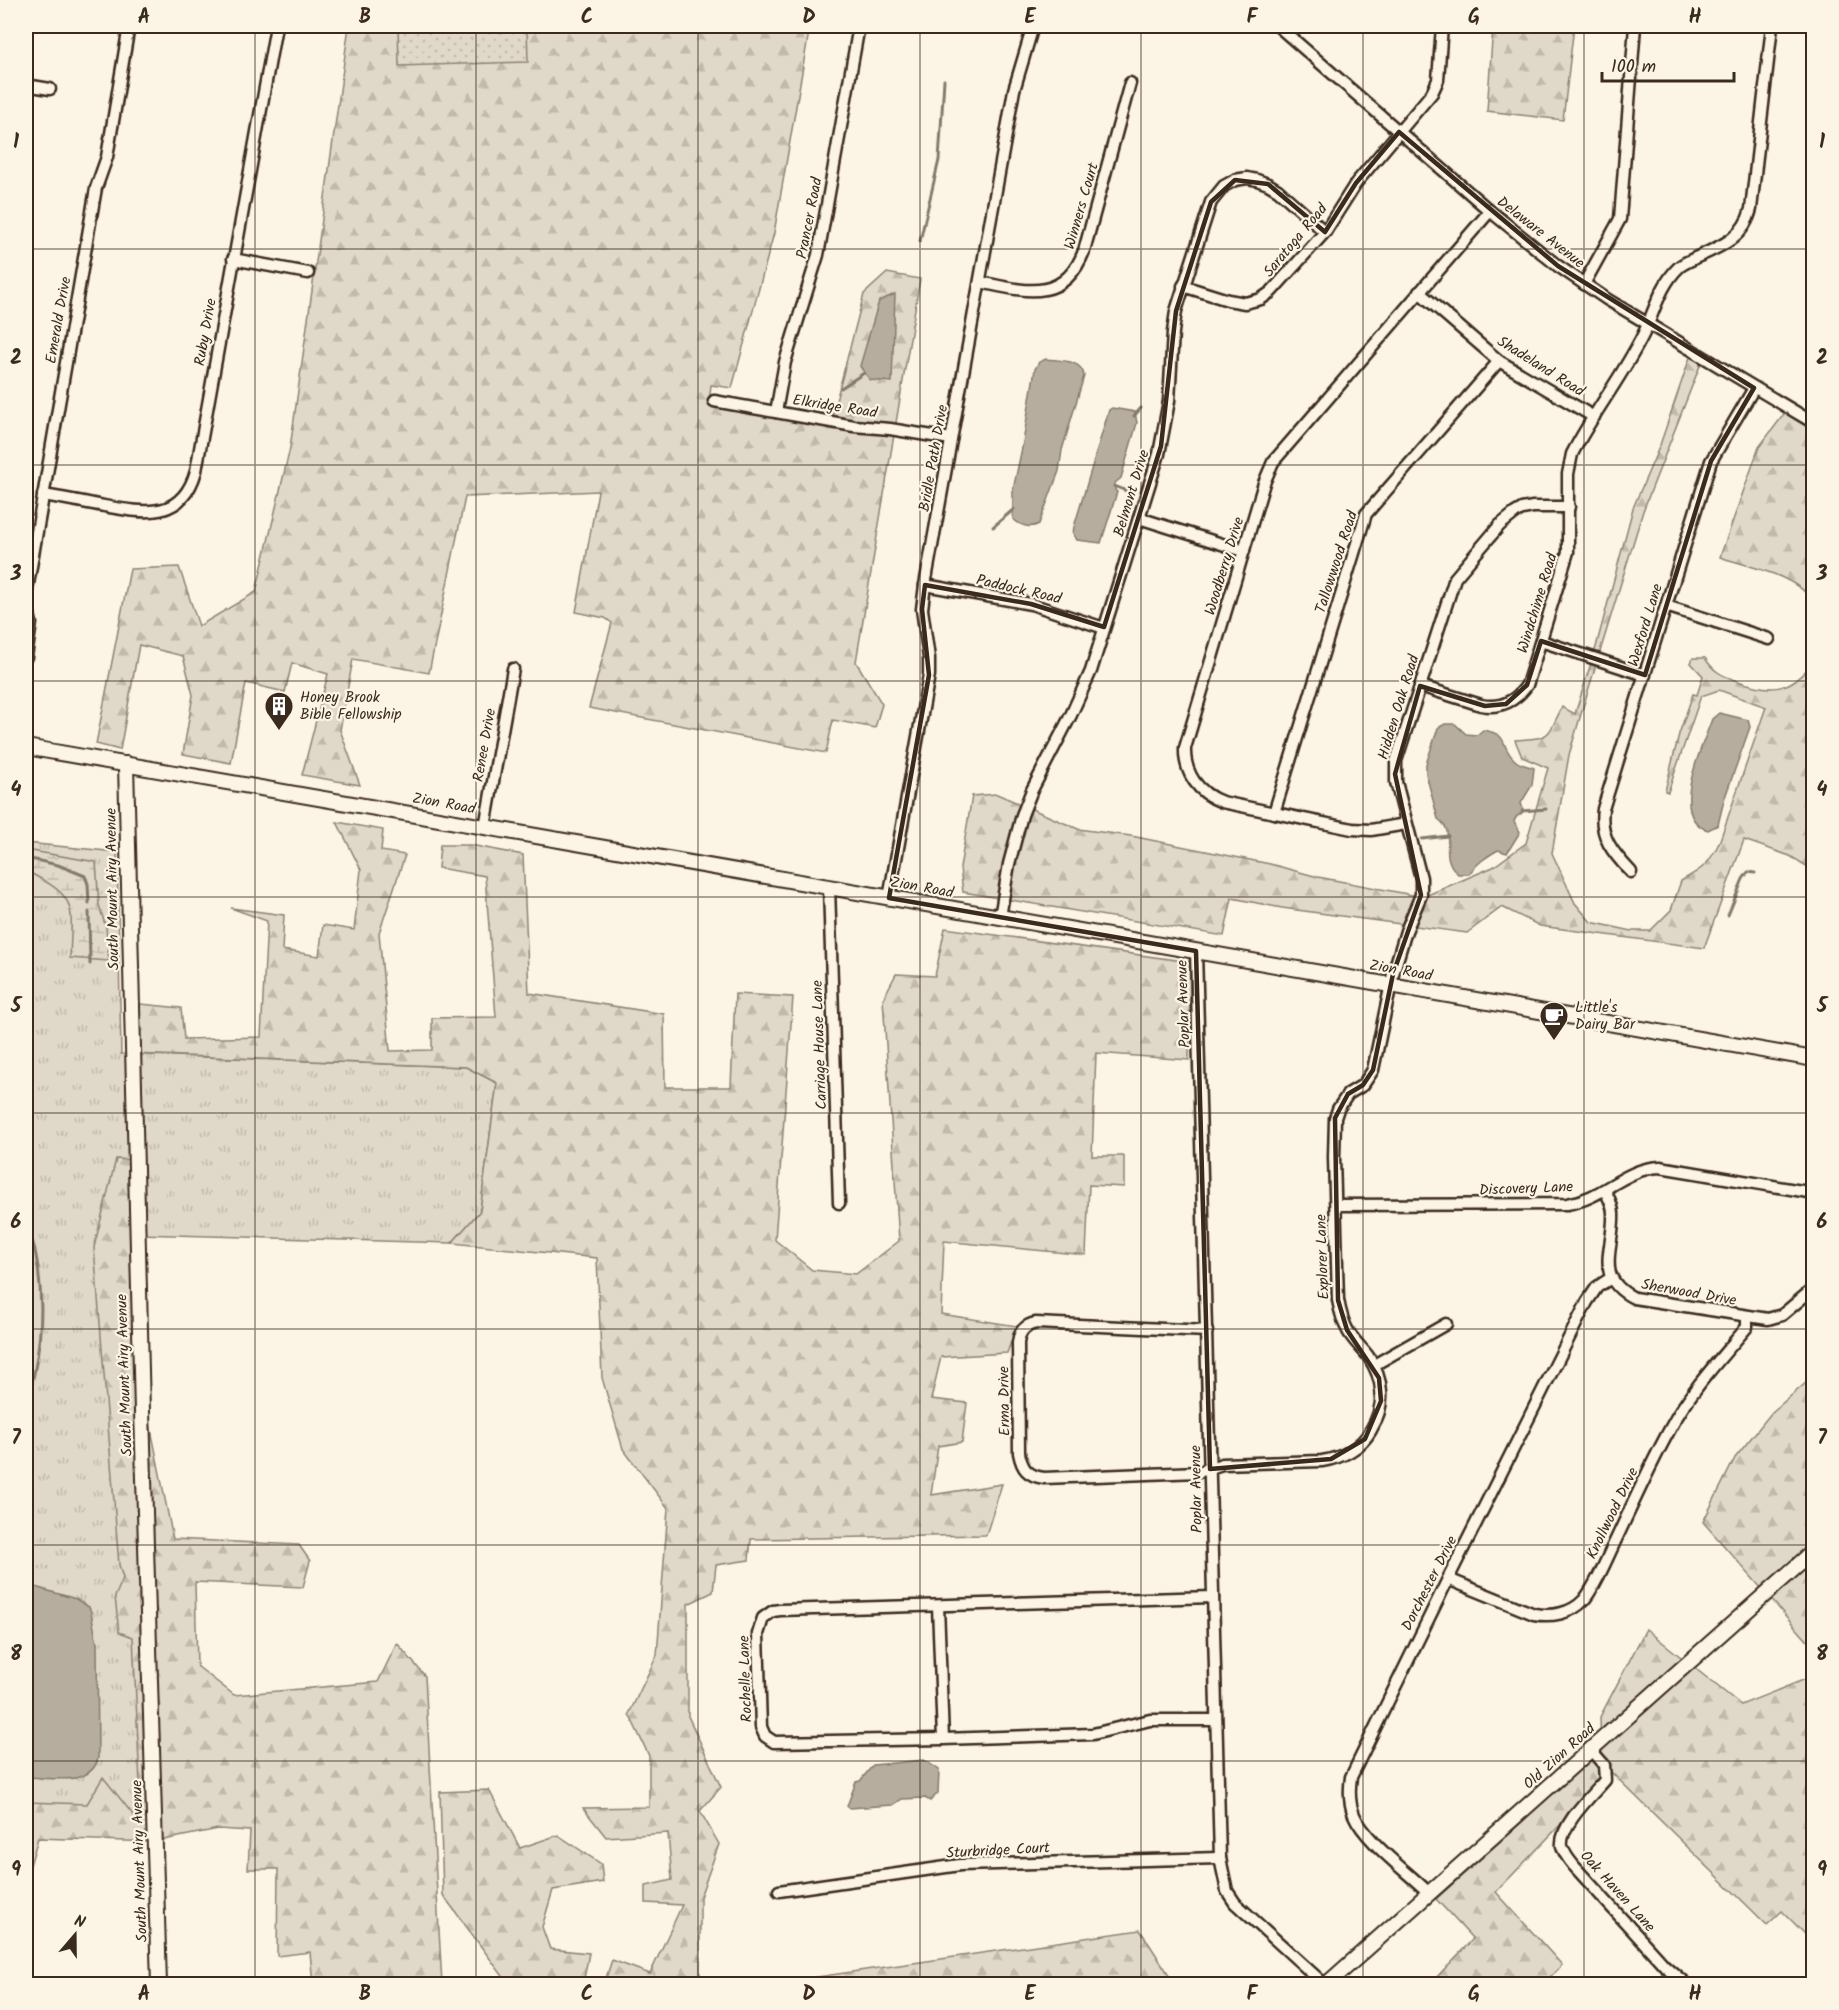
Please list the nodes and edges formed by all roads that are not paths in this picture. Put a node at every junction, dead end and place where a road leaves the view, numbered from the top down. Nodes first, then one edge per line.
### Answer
1 (129, 26) edge
2 (276, 26) edge
3 (860, 26) edge
4 (1033, 26) edge
5 (1278, 26) edge
6 (1442, 26) edge
7 (1635, 26) edge
8 (1772, 26) edge
9 (1130, 83) dead end
10 (26, 85) edge
11 (50, 89) dead end
12 (1399, 132) junction
13 (1490, 211) junction
14 (1325, 232) junction
15 (233, 259) junction
16 (308, 273) dead end
17 (980, 282) junction
18 (1584, 284) junction
19 (1183, 286) junction
20 (1419, 292) junction
21 (1647, 323) junction
22 (1499, 361) junction
23 (1754, 388) junction
24 (714, 401) dead end
25 (776, 412) junction
26 (1594, 417) junction
27 (1814, 423) edge
28 (951, 439) junction
29 (43, 495) junction
30 (1569, 507) junction
31 (1139, 518) junction
32 (1244, 551) junction
33 (925, 585) junction
34 (1666, 606) junction
35 (1104, 628) junction
36 (1769, 639) dead end
37 (1541, 641) junction
38 (26, 657) edge
39 (513, 669) dead end
40 (1645, 675) junction
41 (1420, 686) junction
42 (26, 747) edge
43 (126, 764) junction
44 (1274, 813) junction
45 (1406, 824) junction
46 (485, 827) junction
47 (1631, 872) dead end
48 (829, 887) junction
49 (889, 897) junction
50 (1000, 917) junction
51 (1196, 951) junction
52 (1390, 985) junction
53 (1814, 1059) edge
54 (1605, 1190) junction
55 (1814, 1194) edge
56 (839, 1203) dead end
57 (1336, 1205) junction
58 (1611, 1278) junction
59 (1814, 1288) edge
60 (1747, 1317) junction
61 (1446, 1324) dead end
62 (1207, 1331) junction
63 (1374, 1365) junction
64 (1210, 1469) junction
65 (1814, 1551) edge
66 (1448, 1579) junction
67 (1213, 1597) junction
68 (938, 1606) junction
69 (1215, 1720) junction
70 (943, 1739) junction
71 (1591, 1750) junction
72 (1220, 1858) junction
73 (778, 1891) dead end
74 (1430, 1893) junction
75 (159, 1984) edge
76 (1325, 1984) edge
77 (1686, 1984) edge

1 - 29 street, Emerald Drive
2 - 15 street, Ruby Drive
3 - 25 street, Prancer Road
4 - 17 street, Bridle Path Drive
5 - 12 street, Delaware Avenue
6 - 12 street, Saratoga Road
7 - 18 street
8 - 21 street, Windchime Road
9 - 17 street, Winners Court
10 - 11 street
12 - 13 street, Delaware Avenue
12 - 14 street, Saratoga Road
13 - 18 street, Delaware Avenue
13 - 20 street, Woodberry Drive
14 - 19 street, Saratoga Road
14 - 19 street, Belmont Drive
15 - 16 street
15 - 29 street, Ruby Drive
17 - 28 street, Bridle Path Drive
18 - 21 street, Delaware Avenue
19 - 31 street, Belmont Drive
20 - 22 street, Shadeland Road
20 - 32 street, Woodberry Drive
21 - 23 street, Delaware Avenue
21 - 26 street, Windchime Road
22 - 26 street, Shadeland Road
22 - 44 street, Tallowwood Road
23 - 27 street, Delaware Avenue
23 - 34 street, Wexford Lane
24 - 25 street, Elkridge Road
25 - 28 street, Elkridge Road
26 - 30 street, Windchime Road
28 - 33 street, Bridle Path Drive
29 - 38 street, Emerald Drive
30 - 37 street, Windchime Road
30 - 41 street, Hidden Oak Road
31 - 32 street
31 - 35 street, Belmont Drive
32 - 44 street, Woodberry Drive
33 - 35 street, Paddock Road
33 - 49 street, Bridle Path Drive
34 - 36 street
34 - 40 street, Wexford Lane
35 - 50 street, Belmont Drive
37 - 40 street
37 - 41 street, Windchime Road
39 - 46 street, Renee Drive
40 - 47 street, Wexford Lane
41 - 45 street, Hidden Oak Road
42 - 43 street, Zion Road
43 - 46 street, Zion Road
43 - 75 street, South Mount Airy Avenue
44 - 45 street, Woodberry Drive
45 - 52 street, Hidden Oak Road
46 - 48 street, Zion Road
48 - 49 street, Zion Road
48 - 56 street, Carriage House Lane
49 - 50 street, Zion Road
50 - 51 street, Zion Road
51 - 52 street, Zion Road
51 - 62 street, Poplar Avenue
52 - 53 street, Zion Road
52 - 57 street, Explorer Lane
54 - 55 street, Discovery Lane
54 - 57 street, Discovery Lane
54 - 58 street
57 - 63 street, Explorer Lane
58 - 60 street, Sherwood Drive
58 - 66 street, Dorchester Drive
59 - 60 street, Sherwood Drive
60 - 66 street, Knollwood Drive
61 - 63 street
62 - 64 street, Poplar Avenue
62 - 64 street, Erma Drive
63 - 64 street, Explorer Lane
64 - 67 street, Poplar Avenue
65 - 71 street, Old Zion Road
66 - 74 street, Dorchester Drive
67 - 68 street, Rochelle Lane
67 - 69 street, Poplar Avenue
68 - 70 street
68 - 70 street, Rochelle Lane
69 - 70 street, Rochelle Lane
69 - 72 street, Poplar Avenue
71 - 74 street, Old Zion Road
71 - 77 street, Oak Haven Lane
72 - 73 street, Sturbridge Court
72 - 76 street, Poplar Avenue
74 - 76 street, Old Zion Road

